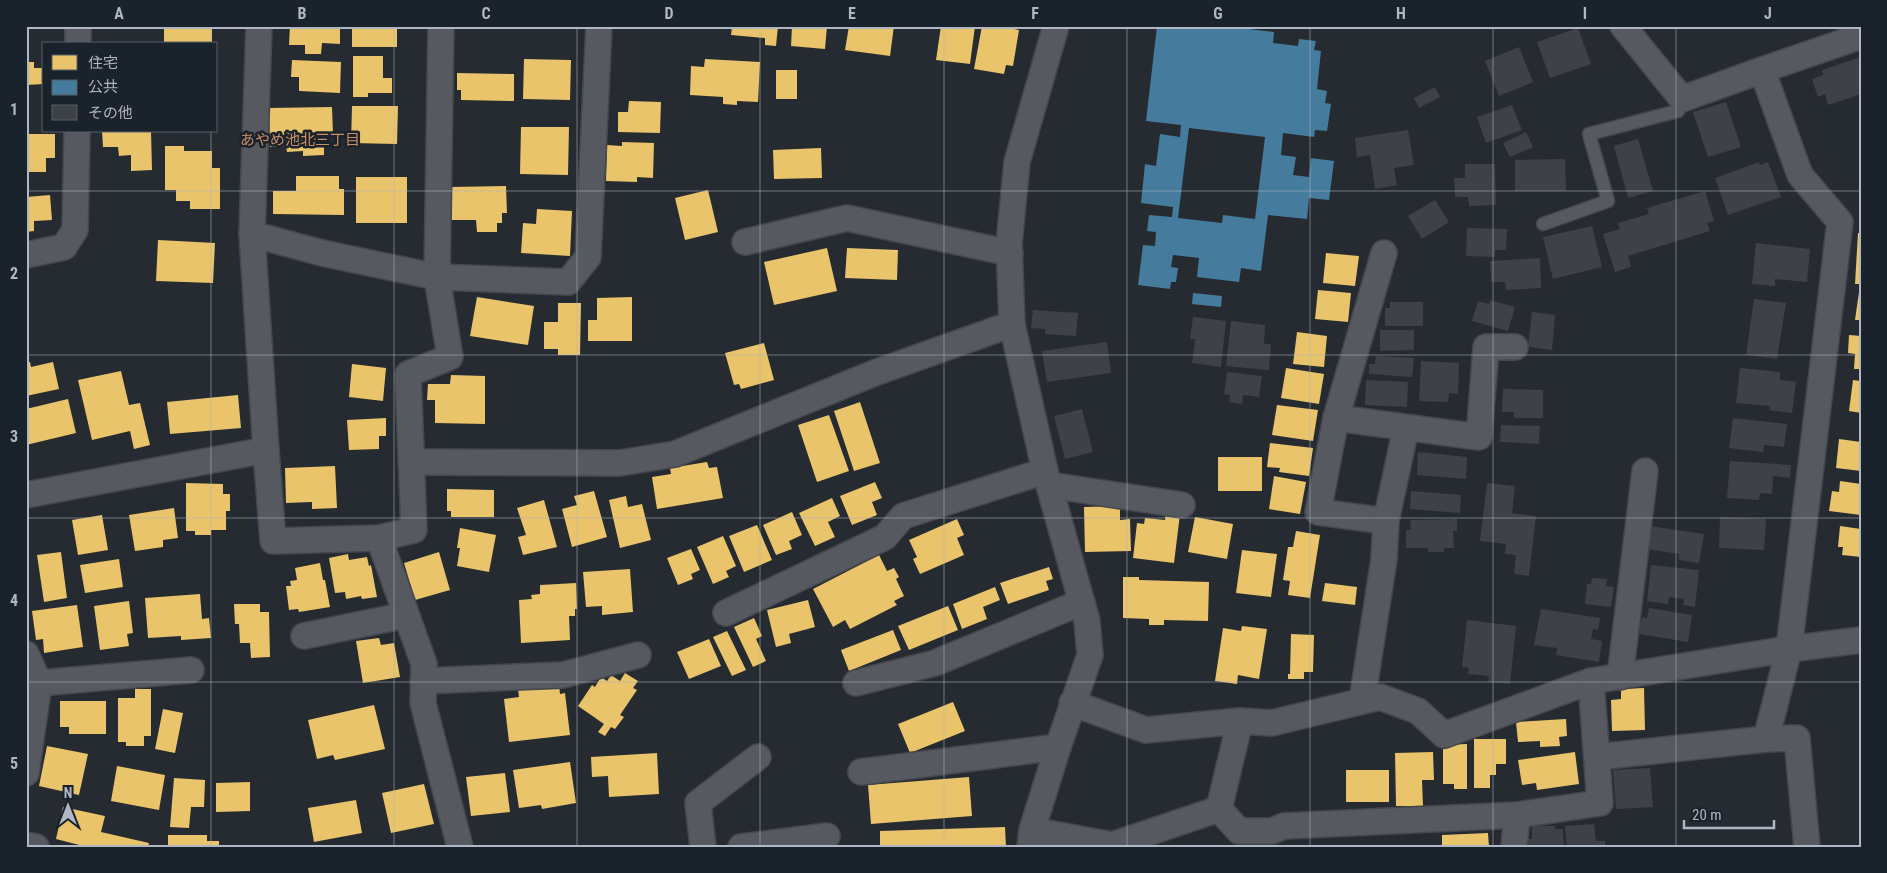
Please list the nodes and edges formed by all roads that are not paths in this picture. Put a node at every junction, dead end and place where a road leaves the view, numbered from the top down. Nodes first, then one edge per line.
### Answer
1 (78, 26) edge
2 (259, 26) edge
3 (441, 26) edge
4 (600, 26) edge
5 (1056, 26) edge
6 (1623, 26) edge
7 (1861, 36) edge
8 (78, 42) edge
9 (1762, 70) junction
10 (1682, 99) junction
11 (77, 132) edge
12 (1543, 224) dead end
13 (252, 234) junction
14 (745, 242) dead end
15 (1010, 253) junction
16 (1384, 253) dead end
17 (26, 255) edge
18 (437, 277) junction
19 (1012, 324) junction
20 (1515, 347) dead end
21 (1336, 418) junction
22 (1406, 428) junction
23 (266, 450) junction
24 (411, 462) junction
25 (1645, 471) dead end
26 (1047, 478) junction
27 (26, 495) edge
28 (1182, 505) dead end
29 (1386, 521) junction
30 (379, 538) junction
31 (1082, 602) junction
32 (726, 613) dead end
33 (406, 615) junction
34 (304, 636) dead end
35 (1861, 640) edge
36 (1788, 649) junction
37 (26, 654) edge
38 (638, 655) dead end
39 (190, 670) dead end
40 (1620, 677) junction
41 (423, 681) junction
42 (1592, 681) junction
43 (39, 683) junction
44 (856, 683) dead end
45 (1362, 701) junction
46 (1072, 703) junction
47 (1240, 721) junction
48 (1766, 739) junction
49 (1058, 747) junction
50 (758, 757) dead end
51 (1597, 757) junction
52 (861, 772) dead end
53 (26, 773) edge
54 (1219, 809) junction
55 (1517, 816) junction
56 (826, 836) dead end
57 (1031, 838) edge
58 (26, 845) edge
59 (36, 847) edge
60 (460, 847) edge
61 (703, 847) edge
62 (741, 847) edge
63 (1514, 847) edge
64 (1807, 847) edge

1 - 8 street
2 - 13 street
3 - 18 street
4 - 18 street
5 - 15 street
6 - 10 street
7 - 9 street
9 - 10 street
9 - 36 street
10 - 12 lane
11 - 17 street
13 - 18 street
13 - 23 street
14 - 15 street
15 - 19 street
16 - 21 street
18 - 24 street
19 - 24 street
19 - 26 street
20 - 22 street
21 - 22 street
21 - 29 street
22 - 29 street
23 - 27 street
23 - 30 street
24 - 30 street
25 - 40 street
26 - 28 street
26 - 31 street
26 - 32 street
29 - 45 street
30 - 33 street
31 - 44 street
31 - 46 street
33 - 34 street
33 - 41 street
35 - 36 street
36 - 40 street
36 - 48 street
37 - 43 street
38 - 41 street
39 - 43 street
40 - 42 street
41 - 60 street
42 - 45 street
42 - 51 street
43 - 53 street
45 - 47 street
46 - 47 street
46 - 49 street
47 - 54 street
48 - 51 street
48 - 64 street
49 - 52 street
49 - 57 street
50 - 61 street
51 - 55 street
54 - 55 street
54 - 57 street
55 - 63 street
56 - 62 street
58 - 59 street

